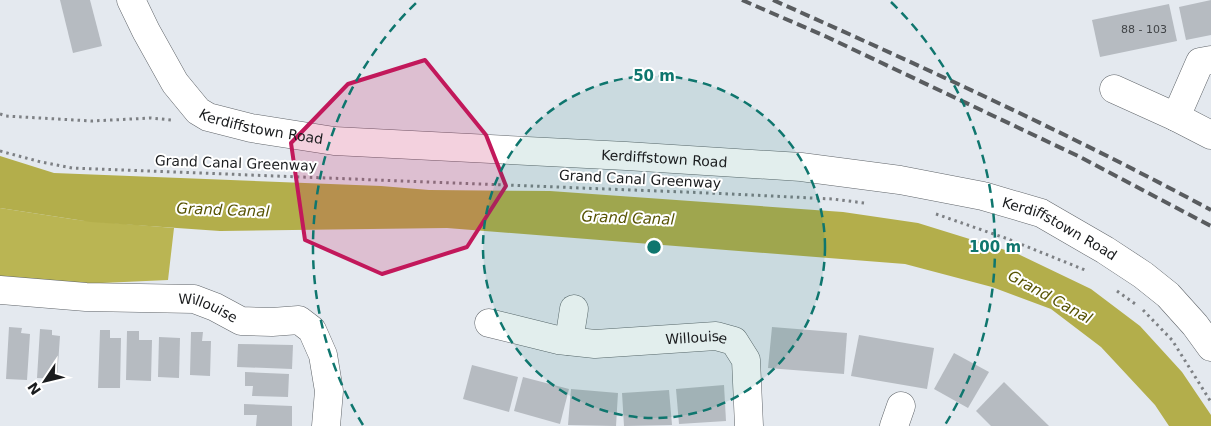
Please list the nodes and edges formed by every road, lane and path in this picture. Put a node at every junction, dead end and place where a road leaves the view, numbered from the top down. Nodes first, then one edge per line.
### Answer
1 (131, 0) edge
2 (1211, 60) edge
3 (1114, 89) dead end
4 (198, 111) junction
5 (0, 114) edge
6 (1176, 117) junction
7 (1211, 136) edge
8 (0, 151) edge
9 (870, 204) dead end
10 (934, 214) dead end
11 (1093, 272) dead end
12 (1115, 289) dead end
13 (0, 290) edge
14 (574, 309) dead end
15 (489, 323) dead end
16 (569, 341) junction
17 (1211, 347) edge
18 (1211, 402) edge
19 (326, 426) edge
20 (749, 426) edge

1 - 4 street, Kerdiffstown Road
2 - 6 street
3 - 6 street
4 - 5 path
4 - 17 street, Kerdiffstown Road
6 - 7 street
8 - 9 path, Grand Canal Greenway
10 - 11 path
12 - 18 path
13 - 19 street, Willouise
14 - 16 street
15 - 16 street, Willouise
16 - 20 street, Willouise

